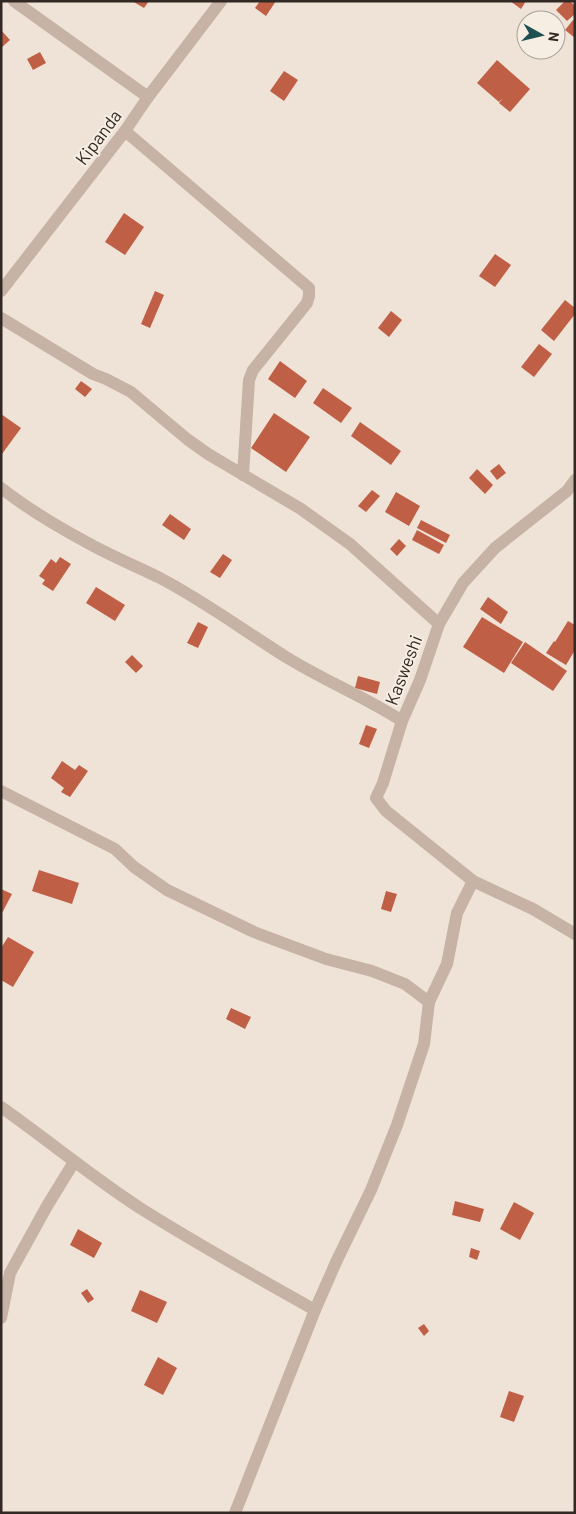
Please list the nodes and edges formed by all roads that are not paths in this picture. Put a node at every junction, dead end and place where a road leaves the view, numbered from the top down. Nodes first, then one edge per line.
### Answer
1 (14, 1) edge
2 (221, 1) edge
3 (148, 97) junction
4 (125, 131) junction
5 (1, 291) edge
6 (1, 318) edge
7 (242, 474) junction
8 (575, 480) edge
9 (1, 488) edge
10 (439, 624) junction
11 (402, 722) junction
12 (1, 791) edge
13 (473, 880) junction
14 (575, 934) edge
15 (429, 1002) junction
16 (1, 1107) edge
17 (74, 1162) junction
18 (316, 1310) junction
19 (1, 1318) edge
20 (235, 1513) edge

1 - 3 street
2 - 3 street, Kipanda
3 - 4 street, Kipanda
4 - 5 street, Kipanda
4 - 7 street
6 - 7 street
7 - 10 street
8 - 10 street, Kasweshi
9 - 11 street
10 - 11 street, Kasweshi
11 - 13 street, Kasweshi
12 - 15 street
13 - 14 street
13 - 15 street
15 - 18 street
16 - 17 street
17 - 18 street
17 - 19 street
18 - 20 street

